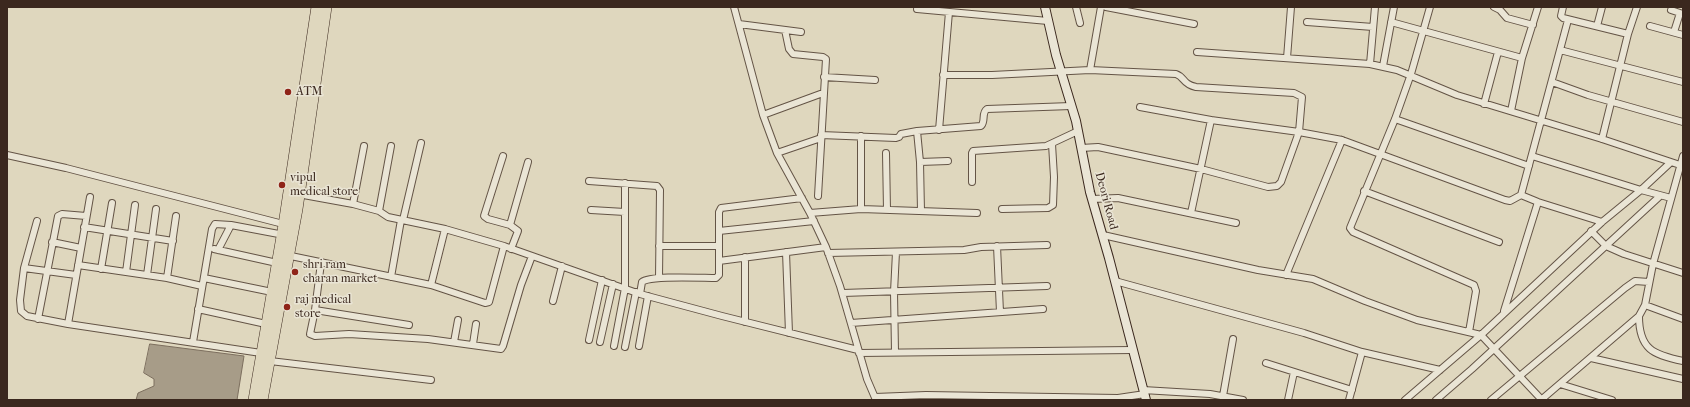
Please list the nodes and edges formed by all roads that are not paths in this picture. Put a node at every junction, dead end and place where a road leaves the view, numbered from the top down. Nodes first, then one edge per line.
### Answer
1 (317, 7) edge
2 (326, 7) edge
3 (734, 7) edge
4 (1045, 7) edge
5 (1076, 7) edge
6 (1101, 7) edge
7 (1106, 7) edge
8 (1291, 7) edge
9 (1375, 7) edge
10 (1394, 7) edge
11 (1430, 7) edge
12 (1494, 7) edge
13 (1538, 7) edge
14 (1562, 7) edge
15 (1602, 7) edge
16 (1637, 7) edge
17 (916, 9) dead end
18 (1671, 10) dead end
19 (950, 12) junction
20 (1681, 14) edge
21 (1568, 20) junction
22 (1048, 21) junction
23 (1306, 22) dead end
24 (1391, 22) junction
25 (1080, 23) dead end
26 (739, 24) junction
27 (1194, 24) dead end
28 (1533, 25) junction
29 (1597, 26) junction
30 (1650, 26) dead end
31 (1373, 27) junction
32 (785, 30) junction
33 (1423, 31) junction
34 (801, 32) dead end
35 (1674, 32) junction
36 (1628, 34) junction
37 (1683, 35) edge
38 (1560, 50) junction
39 (1197, 52) dead end
40 (1498, 52) junction
41 (1287, 58) junction
42 (1522, 58) junction
43 (1370, 64) junction
44 (1620, 65) junction
45 (1383, 66) junction
46 (1090, 70) junction
47 (1062, 72) junction
48 (943, 74) junction
49 (1410, 74) junction
50 (824, 76) junction
51 (875, 80) dead end
52 (1552, 82) junction
53 (1683, 82) edge
54 (823, 93) junction
55 (1612, 101) junction
56 (1484, 104) junction
57 (1071, 106) junction
58 (1140, 107) dead end
59 (1511, 111) junction
60 (764, 115) junction
61 (1395, 119) junction
62 (1211, 120) junction
63 (1542, 122) junction
64 (1683, 122) edge
65 (939, 130) junction
66 (917, 131) junction
67 (1078, 131) junction
68 (1299, 132) junction
69 (821, 136) junction
70 (861, 136) junction
71 (1602, 139) junction
72 (1342, 140) junction
73 (421, 143) dead end
74 (1052, 144) junction
75 (364, 146) dead end
76 (391, 146) dead end
77 (1081, 148) junction
78 (777, 153) junction
79 (886, 153) dead end
80 (7, 155) edge
81 (1381, 155) junction
82 (503, 156) dead end
83 (1532, 156) junction
84 (1683, 156) edge
85 (948, 161) dead end
86 (528, 162) dead end
87 (920, 162) junction
88 (1670, 163) junction
89 (1680, 165) junction
90 (1529, 166) junction
91 (1201, 169) junction
92 (589, 180) dead end
93 (972, 182) dead end
94 (625, 183) junction
95 (1641, 190) junction
96 (1364, 191) junction
97 (294, 194) junction
98 (1521, 195) junction
99 (818, 196) dead end
100 (1660, 196) junction
101 (90, 197) dead end
102 (802, 198) junction
103 (1670, 198) junction
104 (1092, 199) junction
105 (1538, 202) junction
106 (112, 203) dead end
107 (353, 204) junction
108 (135, 205) dead end
109 (156, 209) dead end
110 (861, 209) junction
111 (1002, 209) dead end
112 (591, 210) dead end
113 (887, 210) junction
114 (379, 211) junction
115 (921, 211) junction
116 (625, 212) junction
117 (810, 213) junction
118 (977, 213) dead end
119 (1191, 213) junction
120 (86, 216) junction
121 (176, 216) dead end
122 (402, 220) junction
123 (37, 221) dead end
124 (814, 221) junction
125 (1602, 222) junction
126 (1236, 223) dead end
127 (230, 225) junction
128 (510, 225) junction
129 (84, 227) junction
130 (445, 229) junction
131 (108, 231) junction
132 (288, 231) junction
133 (719, 231) junction
134 (1591, 231) junction
135 (131, 234) junction
136 (1103, 235) junction
137 (152, 238) junction
138 (173, 241) junction
139 (52, 242) junction
140 (1499, 242) dead end
141 (1046, 245) dead end
142 (504, 246) junction
143 (659, 246) junction
144 (719, 246) junction
145 (997, 246) junction
146 (1606, 246) junction
147 (81, 248) junction
148 (208, 248) junction
149 (511, 249) junction
150 (218, 250) junction
151 (827, 250) junction
152 (786, 252) junction
153 (896, 252) junction
154 (532, 256) junction
155 (745, 257) junction
156 (281, 258) junction
157 (719, 260) junction
158 (321, 263) junction
159 (1653, 264) junction
160 (78, 265) junction
161 (562, 266) junction
162 (24, 268) junction
163 (101, 268) junction
164 (47, 271) junction
165 (126, 272) junction
166 (1683, 273) edge
167 (76, 275) junction
168 (147, 275) junction
169 (1286, 275) junction
170 (390, 277) junction
171 (167, 278) junction
172 (204, 278) junction
173 (659, 278) junction
174 (602, 280) junction
175 (1115, 281) junction
176 (1650, 282) junction
177 (613, 284) junction
178 (431, 285) junction
179 (202, 286) junction
180 (1047, 286) dead end
181 (625, 288) junction
182 (999, 288) junction
183 (272, 292) junction
184 (894, 292) junction
185 (638, 293) junction
186 (842, 293) junction
187 (648, 296) junction
188 (553, 301) dead end
189 (1645, 305) junction
190 (1043, 308) dead end
191 (198, 309) junction
192 (315, 310) junction
193 (1000, 312) junction
194 (1504, 313) junction
195 (1639, 316) junction
196 (38, 319) junction
197 (1683, 319) edge
198 (458, 320) dead end
199 (895, 320) junction
200 (745, 322) junction
201 (851, 323) junction
202 (68, 324) junction
203 (266, 324) junction
204 (476, 324) dead end
205 (409, 325) dead end
206 (789, 332) junction
207 (1469, 332) junction
208 (1481, 335) junction
209 (1233, 339) dead end
210 (589, 340) dead end
211 (192, 342) junction
212 (454, 342) junction
213 (600, 342) dead end
214 (474, 344) junction
215 (614, 346) dead end
216 (639, 346) dead end
217 (626, 347) dead end
218 (1495, 348) junction
219 (1132, 350) junction
220 (859, 351) junction
221 (895, 352) junction
222 (1362, 352) junction
223 (261, 353) junction
224 (1592, 358) junction
225 (270, 361) junction
226 (1683, 362) edge
227 (1266, 363) dead end
228 (1440, 370) junction
229 (1294, 372) junction
230 (1519, 375) junction
231 (1683, 379) edge
232 (431, 380) dead end
233 (1560, 384) junction
234 (1352, 390) junction
235 (1145, 395) edge
236 (1223, 396) junction
237 (876, 398) edge
238 (254, 400) edge
239 (262, 400) edge
240 (1243, 400) edge
241 (1288, 400) edge
242 (1349, 400) edge
243 (1405, 400) edge
244 (1436, 400) edge
245 (1490, 400) edge
246 (1542, 400) edge
247 (1612, 400) edge

1 - 97 highway
2 - 97 highway
3 - 26 street
4 - 22 street, Deori Road
5 - 25 street
6 - 46 street
7 - 27 street
8 - 41 street
9 - 31 street
10 - 24 street
11 - 33 street
12 - 28 street
13 - 28 street
14 - 21 street
15 - 29 street
16 - 36 street
17 - 19 street
18 - 20 street
19 - 22 street
19 - 48 street
20 - 35 street
21 - 29 street
21 - 38 street
22 - 47 street, Deori Road
23 - 31 street
24 - 33 street
24 - 45 street
26 - 32 street
26 - 60 street
28 - 42 street
29 - 36 street
30 - 35 street
31 - 43 street
32 - 34 street
32 - 50 street
33 - 40 street
33 - 49 street
35 - 37 street
36 - 44 street
38 - 44 street
38 - 52 street
39 - 41 street
40 - 42 street
40 - 56 street
41 - 43 street
42 - 59 street
43 - 45 street
44 - 53 street
44 - 55 street
45 - 49 street
46 - 47 street
46 - 68 street
47 - 48 street
47 - 57 street, Deori Road
48 - 65 street
49 - 56 street
49 - 61 street
50 - 51 street
50 - 54 street
52 - 55 street
52 - 63 street
54 - 60 street
54 - 69 street
55 - 64 street
55 - 71 street
56 - 59 street
57 - 65 street
57 - 67 street, Deori Road
58 - 62 street
59 - 63 street
60 - 78 street
61 - 81 street
61 - 90 street
62 - 68 street
62 - 91 street
63 - 71 street
63 - 83 street
65 - 66 street
66 - 70 street
66 - 87 street
67 - 74 street
67 - 77 street, Deori Road
68 - 72 street
68 - 91 street
69 - 70 street
69 - 78 street
69 - 99 street
70 - 110 street
71 - 88 street
72 - 81 street
72 - 169 street
73 - 122 street
74 - 93 street
74 - 111 street
75 - 107 street
76 - 114 street
77 - 91 street
77 - 104 street, Deori Road
78 - 102 street
79 - 113 street
80 - 132 street
81 - 96 street
81 - 98 street
82 - 128 street
83 - 90 street
83 - 95 street
84 - 89 street
85 - 87 street
86 - 128 street
87 - 115 street
88 - 89 street
88 - 95 street
89 - 103 street
90 - 98 street
91 - 119 street
92 - 94 street
94 - 116 street
94 - 143 street
95 - 100 street
95 - 125 street
96 - 140 street
96 - 207 street
97 - 107 street
97 - 132 highway
98 - 105 street
100 - 103 street
100 - 146 street
101 - 120 street
102 - 117 street
102 - 133 street
103 - 159 street
104 - 119 street
104 - 136 street, Deori Road
105 - 125 street
105 - 194 street
106 - 131 street
107 - 114 street
108 - 135 street
109 - 137 street
110 - 113 street
110 - 117 street
112 - 116 street
113 - 115 street
114 - 122 street
115 - 118 street
116 - 181 street
117 - 124 street
119 - 126 street
120 - 129 street
120 - 139 street
121 - 138 street
122 - 130 street
122 - 170 street
123 - 162 street
124 - 133 street
124 - 151 street
125 - 134 street
127 - 132 street
127 - 148 street
127 - 150 street
128 - 149 street
129 - 131 street
129 - 147 street
130 - 142 street
130 - 178 street
131 - 135 street
131 - 163 street
132 - 156 highway
133 - 144 street
134 - 146 street
134 - 194 street
135 - 137 street
135 - 165 street
136 - 169 street
136 - 175 street, Deori Road
137 - 138 street
137 - 168 street
138 - 171 street
139 - 147 street
139 - 164 street
141 - 145 street
142 - 149 street
142 - 178 street
143 - 144 street
143 - 173 street
144 - 157 street
145 - 153 street
145 - 182 street
146 - 159 street
146 - 218 street
147 - 160 street
148 - 150 street
148 - 172 street
149 - 154 street
150 - 156 street
151 - 152 street
151 - 153 street
151 - 186 street
152 - 155 street
152 - 206 street
153 - 184 street
154 - 161 street
154 - 214 street
155 - 157 street
155 - 200 street
156 - 158 street
156 - 183 highway
156 - 225 highway
157 - 173 street
158 - 170 street
158 - 192 street
159 - 166 street
159 - 176 street
160 - 163 street
160 - 167 street
161 - 174 street
161 - 188 street
162 - 164 street
162 - 196 street
163 - 165 street
164 - 167 street
164 - 196 street
165 - 168 street
167 - 202 street
168 - 171 street
169 - 207 street
170 - 178 street
171 - 179 street
172 - 179 street
172 - 183 street
173 - 185 street
174 - 177 street
174 - 210 street
175 - 219 street, Deori Road
175 - 222 street
176 - 189 street
176 - 230 street
177 - 181 street
177 - 213 street
179 - 191 street
180 - 182 street
181 - 185 street
181 - 215 street
182 - 184 street
182 - 193 street
183 - 203 highway
184 - 186 street
184 - 199 street
185 - 187 street
185 - 217 street
186 - 201 street
187 - 200 street
187 - 216 street
189 - 195 street
189 - 197 street
190 - 193 street
191 - 203 street
191 - 211 street
192 - 205 street
192 - 212 street
193 - 199 street
194 - 208 street
195 - 224 street
195 - 226 street
196 - 202 street
198 - 212 street
199 - 201 street
199 - 221 street
200 - 206 street
201 - 220 street
202 - 211 street
203 - 223 highway
204 - 214 street
206 - 220 street
207 - 208 street
208 - 218 street
208 - 228 street
209 - 236 street
211 - 223 street
212 - 214 street
218 - 230 street
218 - 244 street
219 - 221 street
219 - 235 street, Deori Road
220 - 221 street
220 - 237 street
222 - 228 street
222 - 234 street
223 - 238 highway
224 - 231 street
224 - 233 street
225 - 232 street
225 - 239 highway
227 - 229 street
228 - 243 street
229 - 234 street
229 - 241 street
230 - 245 street
230 - 246 street
233 - 246 street
233 - 247 street
234 - 242 street
235 - 236 street
235 - 237 street
236 - 240 street

